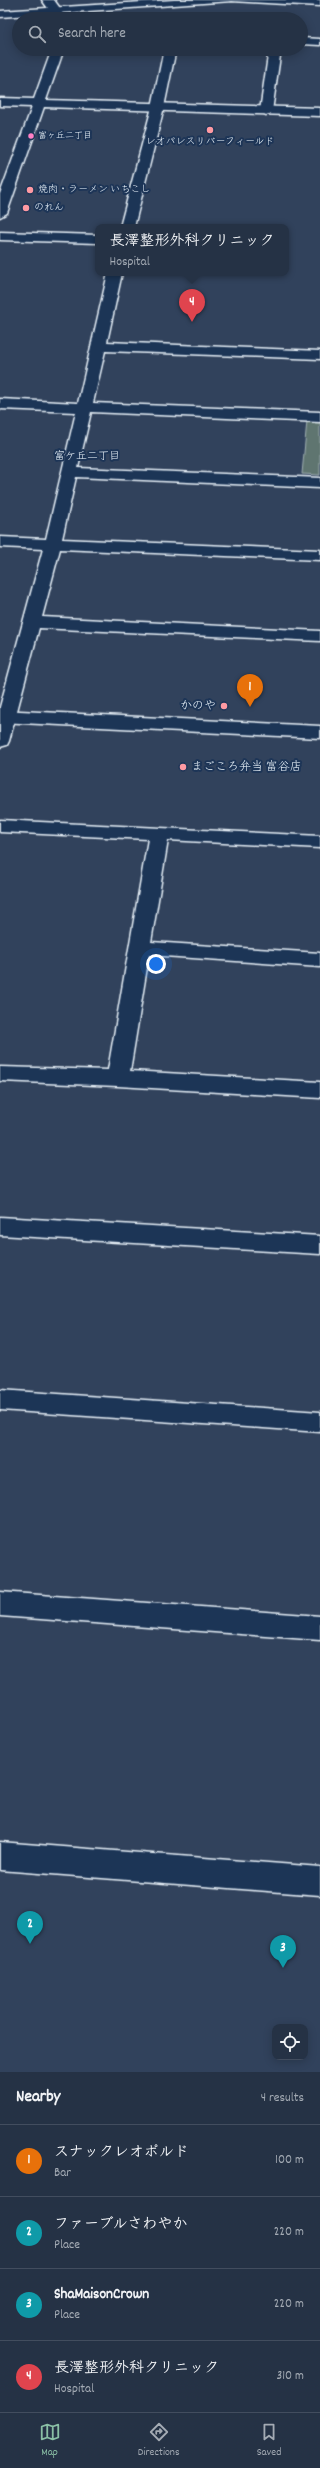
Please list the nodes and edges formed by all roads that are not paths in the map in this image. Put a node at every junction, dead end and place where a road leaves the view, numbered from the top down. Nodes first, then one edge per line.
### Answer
1 (48, 0) edge
2 (228, 0) edge
3 (237, 0) edge
4 (161, 2) edge
5 (320, 3) edge
6 (55, 12) edge
7 (81, 12) edge
8 (165, 12) edge
9 (0, 14) edge
10 (12, 14) edge
11 (308, 41) edge
12 (320, 42) edge
13 (55, 56) edge
14 (169, 56) edge
15 (275, 56) edge
16 (0, 102) edge
17 (38, 103) junction
18 (158, 107) junction
19 (266, 110) junction
20 (320, 112) edge
21 (0, 213) edge
22 (128, 224) edge
23 (0, 236) edge
24 (95, 239) edge
25 (114, 276) edge
26 (99, 346) junction
27 (320, 355) edge
28 (0, 404) edge
29 (83, 407) junction
30 (320, 417) edge
31 (69, 472) junction
32 (320, 483) edge
33 (0, 542) edge
34 (53, 544) junction
35 (320, 556) edge
36 (33, 622) junction
37 (320, 636) edge
38 (3, 717) edge
39 (320, 732) edge
40 (0, 741) edge
41 (0, 826) edge
42 (159, 834) junction
43 (320, 842) edge
44 (140, 948) junction
45 (320, 960) edge
46 (0, 1074) edge
47 (118, 1078) junction
48 (320, 1090) edge
49 (0, 1226) edge
50 (320, 1245) edge
51 (0, 1400) edge
52 (320, 1422) edge
53 (0, 1604) edge
54 (320, 1628) edge
55 (0, 1856) edge
56 (320, 1881) edge

1 - 6 street
2 - 4 street
3 - 5 street
4 - 7 street
4 - 8 street
9 - 10 street
11 - 12 street
13 - 17 street
14 - 18 street
15 - 19 street
16 - 17 street
17 - 18 street
17 - 21 street
18 - 19 street
18 - 22 street
19 - 20 street
23 - 24 street
25 - 26 street
26 - 27 street
26 - 29 street
28 - 29 street
29 - 30 street
29 - 31 street
31 - 32 street
31 - 34 street
33 - 34 street
34 - 35 street
34 - 36 street
36 - 37 street
36 - 38 street
38 - 39 street
38 - 40 street
41 - 42 street
42 - 43 street
42 - 44 street
44 - 45 street
44 - 47 street
46 - 47 street
47 - 48 street
49 - 50 street
51 - 52 street
53 - 54 street
55 - 56 street

